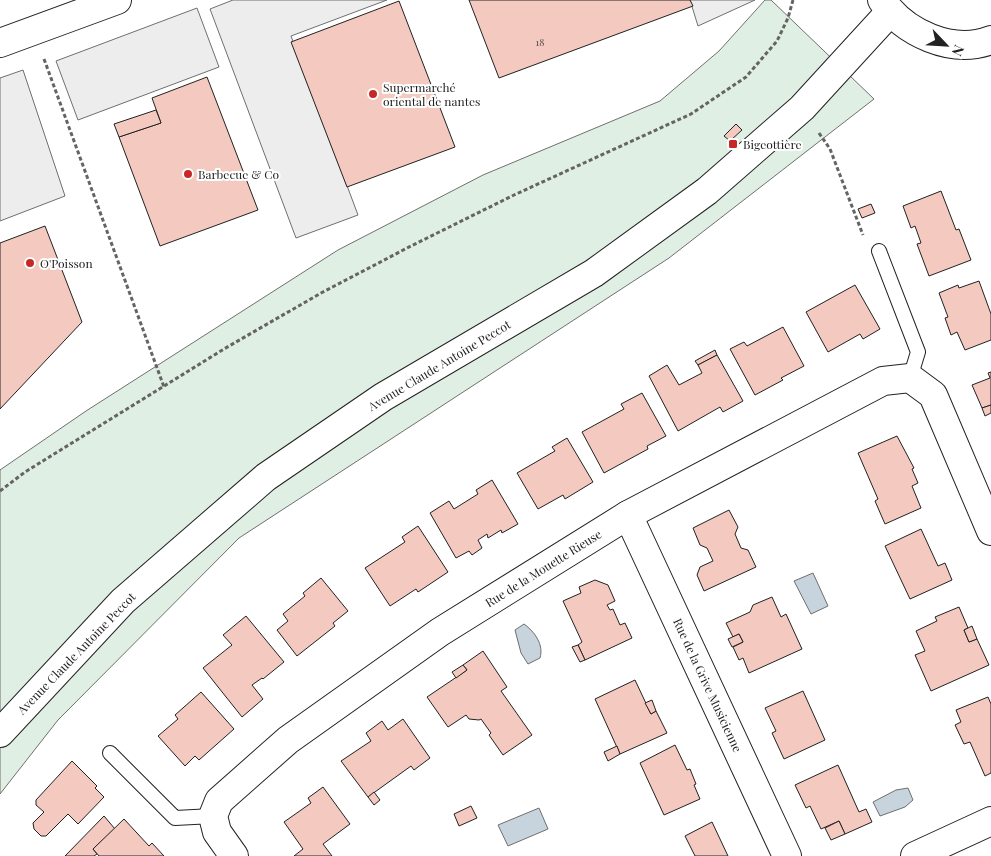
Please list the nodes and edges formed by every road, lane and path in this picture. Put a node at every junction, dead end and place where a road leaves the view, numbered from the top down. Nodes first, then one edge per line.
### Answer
1 (117, 0) edge
2 (793, 0) edge
3 (886, 6) edge
4 (33, 30) junction
5 (991, 40) edge
6 (0, 43) edge
7 (819, 132) dead end
8 (879, 251) joint
9 (910, 378) junction
10 (164, 387) junction
11 (0, 491) edge
12 (628, 515) junction
13 (991, 532) edge
14 (0, 733) edge
15 (110, 753) dead end
16 (213, 816) junction
17 (991, 821) edge
18 (234, 856) edge
19 (787, 856) edge
20 (915, 856) edge

1 - 4 street
2 - 10 path
3 - 5 street
3 - 14 street, Avenue Claude Antoine Peccot
4 - 6 street
4 - 10 path
7 - 8 path
8 - 9 lane
9 - 12 street, Rue de la Mouette Rieuse
9 - 13 street
10 - 11 path
12 - 16 street, Rue de la Mouette Rieuse
12 - 19 street, Rue de la Grive Musicienne
15 - 16 lane
16 - 18 street
17 - 20 street

